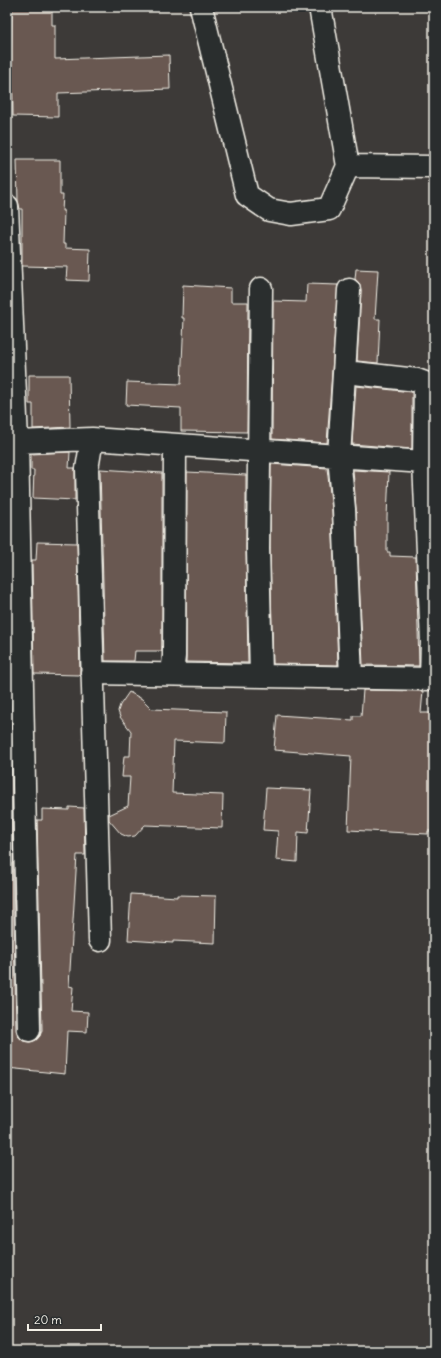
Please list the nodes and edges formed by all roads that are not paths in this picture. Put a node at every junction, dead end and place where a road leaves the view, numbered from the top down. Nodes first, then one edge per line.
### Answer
1 (201, 7) edge
2 (320, 7) edge
3 (348, 166) junction
4 (434, 167) edge
5 (7, 206) edge
6 (261, 289) dead end
7 (349, 290) dead end
8 (345, 372) junction
9 (92, 439) junction
10 (17, 442) junction
11 (175, 445) junction
12 (259, 450) junction
13 (339, 457) junction
14 (424, 462) junction
15 (92, 673) junction
16 (172, 674) junction
17 (261, 676) junction
18 (351, 677) junction
19 (16, 743) edge
20 (100, 940) dead end
21 (29, 1030) dead end

1 - 3 street
2 - 3 street
3 - 4 street
5 - 10 street
6 - 12 street
7 - 8 street
8 - 13 street
8 - 14 street
9 - 10 street
9 - 11 street
9 - 15 street
10 - 19 street
11 - 12 street
11 - 16 street
12 - 13 street
12 - 17 street
13 - 14 street
13 - 18 street
14 - 18 street
15 - 16 street
15 - 20 street
16 - 17 street
17 - 18 street
19 - 21 street

